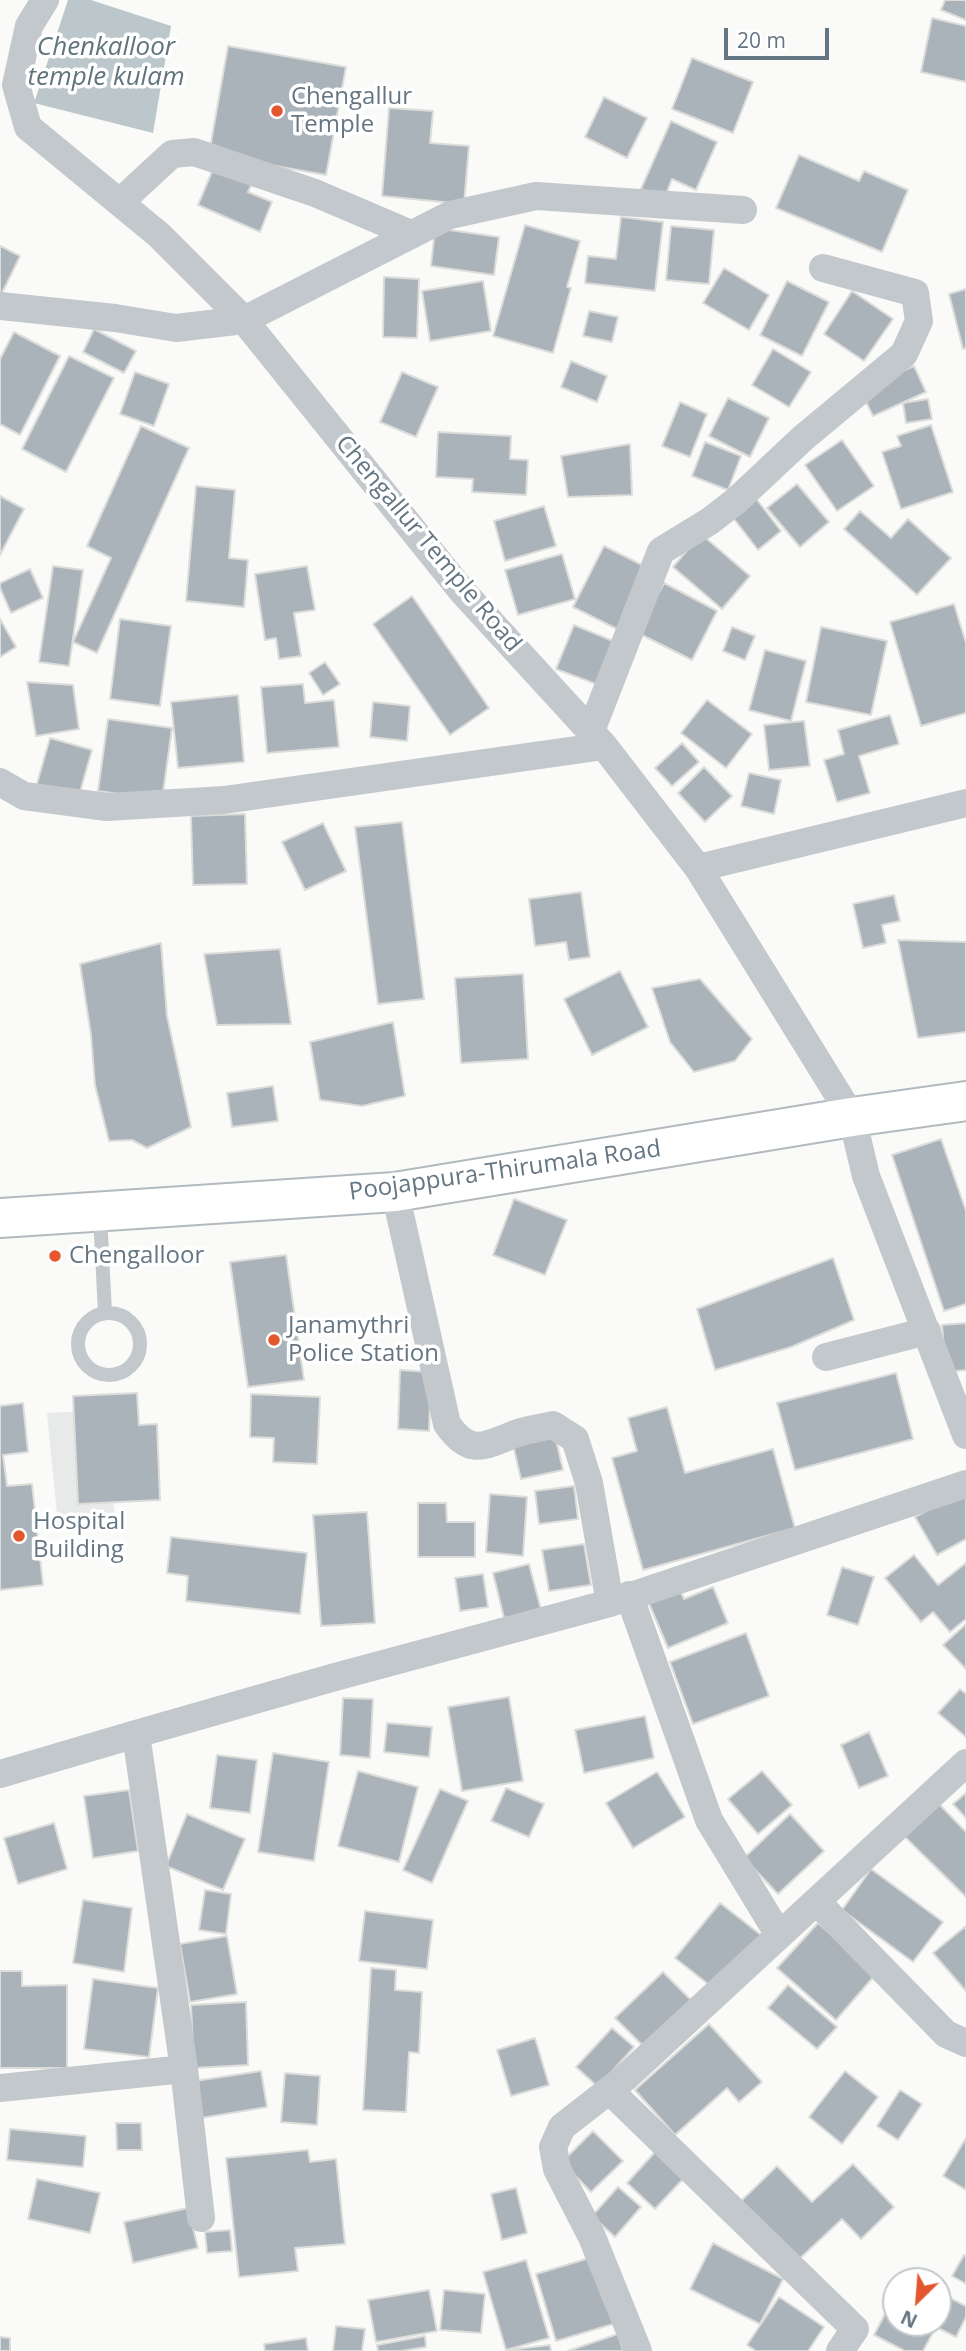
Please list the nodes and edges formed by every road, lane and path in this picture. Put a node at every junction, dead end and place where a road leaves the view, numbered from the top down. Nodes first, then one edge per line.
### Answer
1 (45, 0) edge
2 (120, 202) junction
3 (743, 210) dead end
4 (411, 234) junction
5 (823, 268) dead end
6 (0, 306) edge
7 (244, 320) junction
8 (598, 739) junction
9 (0, 782) edge
10 (966, 803) edge
11 (698, 868) junction
12 (966, 1101) edge
13 (852, 1117) junction
14 (396, 1192) junction
15 (100, 1211) junction
16 (0, 1218) edge
17 (106, 1313) junction
18 (927, 1331) junction
19 (826, 1357) dead end
20 (966, 1435) edge
21 (966, 1484) edge
22 (620, 1599) junction
23 (136, 1734) junction
24 (966, 1763) edge
25 (0, 1774) edge
26 (817, 1902) junction
27 (779, 1935) junction
28 (966, 2043) edge
29 (184, 2068) junction
30 (0, 2088) edge
31 (610, 2090) junction
32 (201, 2218) dead end
33 (638, 2351) edge
34 (840, 2351) edge

1 - 2 street, Chengallur Temple Road
2 - 4 street
2 - 7 street, Chengallur Temple Road
3 - 4 street
4 - 7 street
5 - 8 street
6 - 7 street
7 - 8 street, Chengallur Temple Road
8 - 9 street
8 - 11 street, Chengallur Temple Road
10 - 11 street
11 - 13 street, Chengallur Temple Road
12 - 13 main road, Poojappura-Thirumala Road
13 - 14 main road, Poojappura-Thirumala Road
13 - 18 street, Chengallur Temple Road
14 - 15 main road, Poojappura-Thirumala Road
14 - 22 street
15 - 16 main road, Poojappura-Thirumala Road
15 - 17 lane
17 - 17 lane
18 - 19 street
18 - 20 street, Chengallur Temple Road
21 - 22 street
22 - 23 street
22 - 27 street
23 - 25 street
23 - 29 street
24 - 26 street
26 - 27 street
26 - 28 street
27 - 31 street
29 - 30 street
29 - 32 street
31 - 33 street
31 - 34 street

